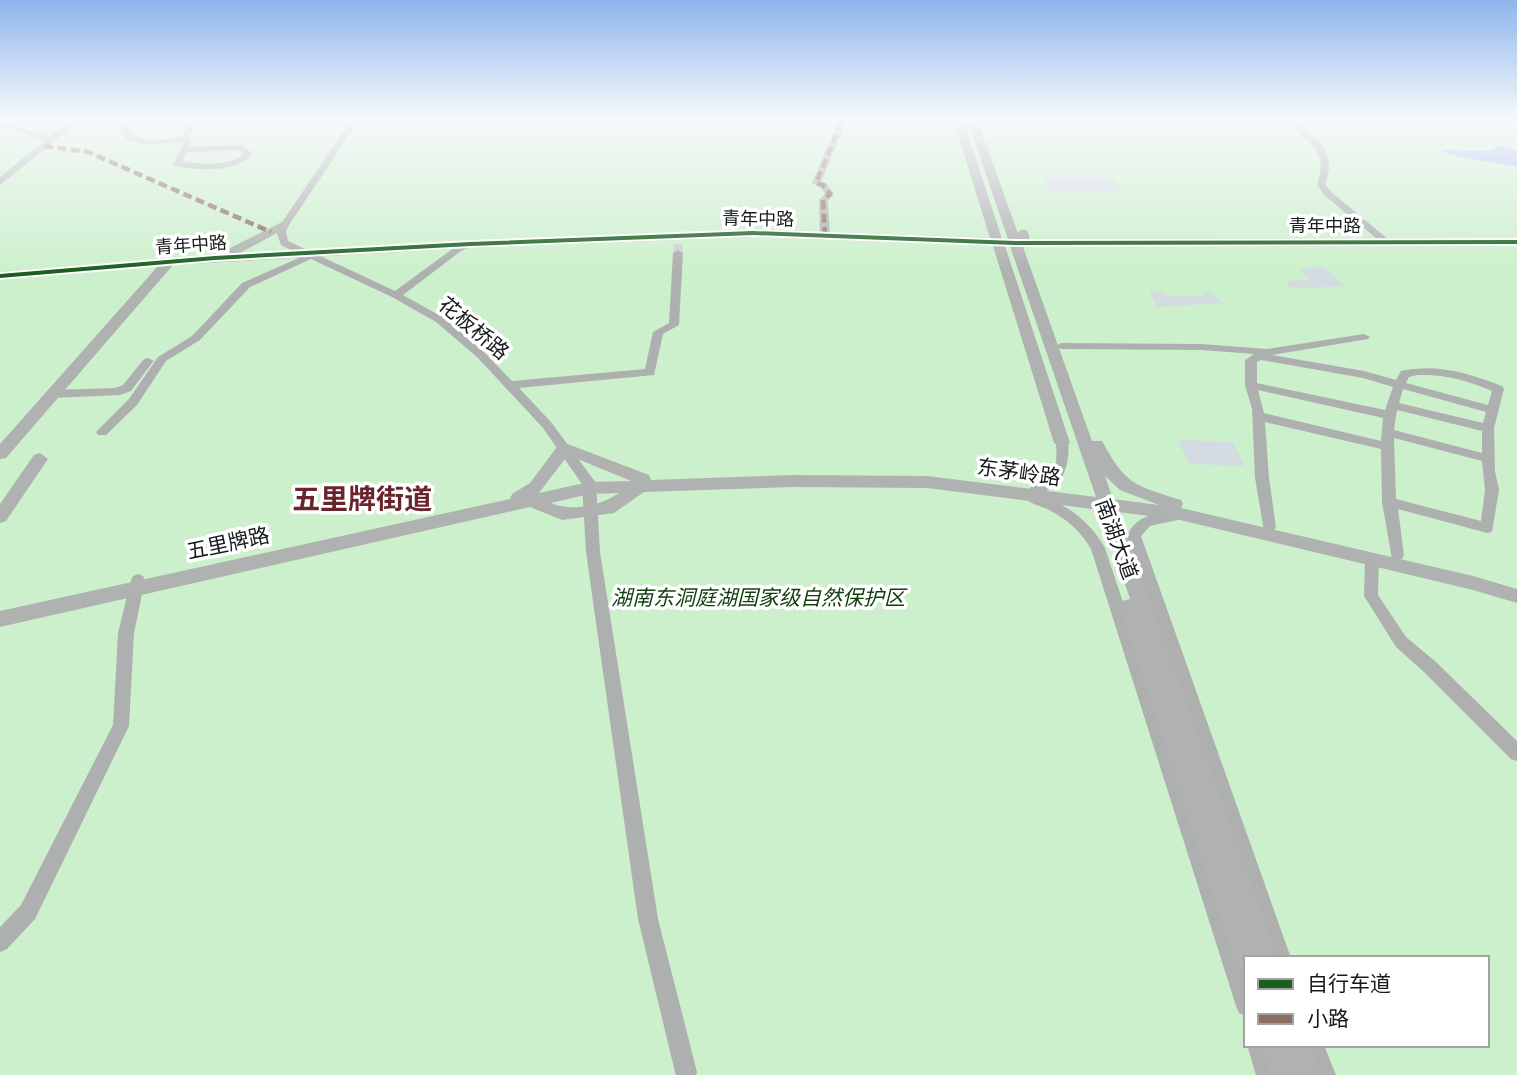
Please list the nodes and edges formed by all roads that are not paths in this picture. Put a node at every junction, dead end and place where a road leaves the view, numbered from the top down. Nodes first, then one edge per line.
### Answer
1 (14, 169) edge
2 (322, 169) edge
3 (822, 169) edge
4 (980, 169) edge
5 (985, 169) edge
6 (989, 169) edge
7 (993, 169) edge
8 (1327, 169) edge
9 (0, 182) edge
10 (284, 225) junction
11 (825, 233) junction
12 (1012, 240) junction
13 (1383, 240) junction
14 (1517, 240) edge
15 (470, 244) junction
16 (293, 248) junction
17 (234, 251) junction
18 (678, 253) tunnel mouth
19 (308, 255) junction
20 (169, 262) junction
21 (0, 273) edge
22 (396, 295) junction
23 (1364, 337) dead end
24 (1061, 346) junction
25 (148, 361) dead end
26 (509, 385) junction
27 (1251, 385) junction
28 (1397, 386) junction
29 (52, 394) junction
30 (1390, 410) junction
31 (1492, 410) junction
32 (1258, 416) junction
33 (1488, 428) junction
34 (102, 432) dead end
35 (1388, 432) junction
36 (1062, 443) joint
37 (1389, 447) junction
38 (565, 448) junction
39 (0, 454) edge
40 (40, 459) dead end
41 (1489, 459) junction
42 (642, 482) junction
43 (589, 485) junction
44 (1028, 491) junction
45 (524, 500) junction
46 (1099, 500) junction
47 (1389, 502) junction
48 (1177, 509) junction
49 (590, 511) junction
50 (0, 517) edge
51 (1269, 527) junction
52 (1397, 555) junction
53 (1372, 559) junction
54 (138, 583) junction
55 (1517, 586) edge
56 (1517, 596) edge
57 (0, 612) edge
58 (0, 619) edge
59 (1517, 753) edge
60 (1201, 799) junction
61 (0, 942) edge
62 (1245, 956) edge
63 (1264, 956) edge
64 (1280, 956) edge
65 (1244, 1000) edge
66 (1259, 1047) edge
67 (1276, 1047) edge
68 (1297, 1047) edge
69 (1315, 1047) edge
70 (686, 1072) dead end
71 (1267, 1075) edge
72 (1284, 1075) edge
73 (1306, 1075) edge
74 (1325, 1075) edge

1 - 9 main road
2 - 10 street
3 - 11 street
4 - 12 main road
5 - 12 main road, 南湖大道
6 - 12 main road, 南湖大道
7 - 12 main road
8 - 13 street
10 - 16 street
10 - 17 main road
11 - 12 main road, 青年中路
11 - 15 main road, 青年中路
11 - 16 main road, 青年中路
12 - 13 main road, 青年中路
12 - 24 main road
12 - 36 main road
12 - 46 main road, 南湖大道
13 - 14 main road, 青年中路
15 - 19 main road, 青年中路
15 - 22 street
16 - 17 main road, 青年中路
16 - 19 street, 花板桥路
17 - 21 main road, 青年中路
18 - 26 street
19 - 20 main road, 青年中路
19 - 22 street, 花板桥路
19 - 34 street
20 - 21 main road, 青年中路
20 - 29 main road
22 - 26 street, 花板桥路
23 - 24 street
24 - 48 main road
25 - 29 street
26 - 38 street, 花板桥路
27 - 28 street
27 - 30 street
27 - 32 street
28 - 30 street
28 - 31 street
28 - 31 street
29 - 39 main road
30 - 33 street
30 - 35 street
31 - 33 street
32 - 37 street
32 - 51 street
33 - 41 street
35 - 37 street
35 - 41 street
36 - 44 street
37 - 47 street
38 - 42 main road
38 - 43 street, 花板桥路
38 - 45 main road
40 - 50 main road
41 - 47 street
42 - 43 main road, 东茅岭路
42 - 44 main road, 东茅岭路
42 - 49 main road
43 - 45 main road, 五里牌路
43 - 49 street
44 - 46 main road, 东茅岭路
44 - 65 street
45 - 49 main road
45 - 54 main road, 五里牌路
46 - 48 main road, 东茅岭路
46 - 60 main road, 南湖大道
47 - 52 street
48 - 51 main road, 东茅岭路
48 - 53 main road, 东茅岭路
48 - 64 street
49 - 70 street
51 - 52 main road, 东茅岭路
52 - 55 main road, 东茅岭路
53 - 56 main road, 东茅岭路
53 - 59 street
54 - 57 main road, 五里牌路
54 - 58 main road, 五里牌路
54 - 61 street
60 - 62 main road
60 - 63 main road, 南湖大道
66 - 71 street
67 - 72 main road
68 - 73 main road
69 - 74 street

